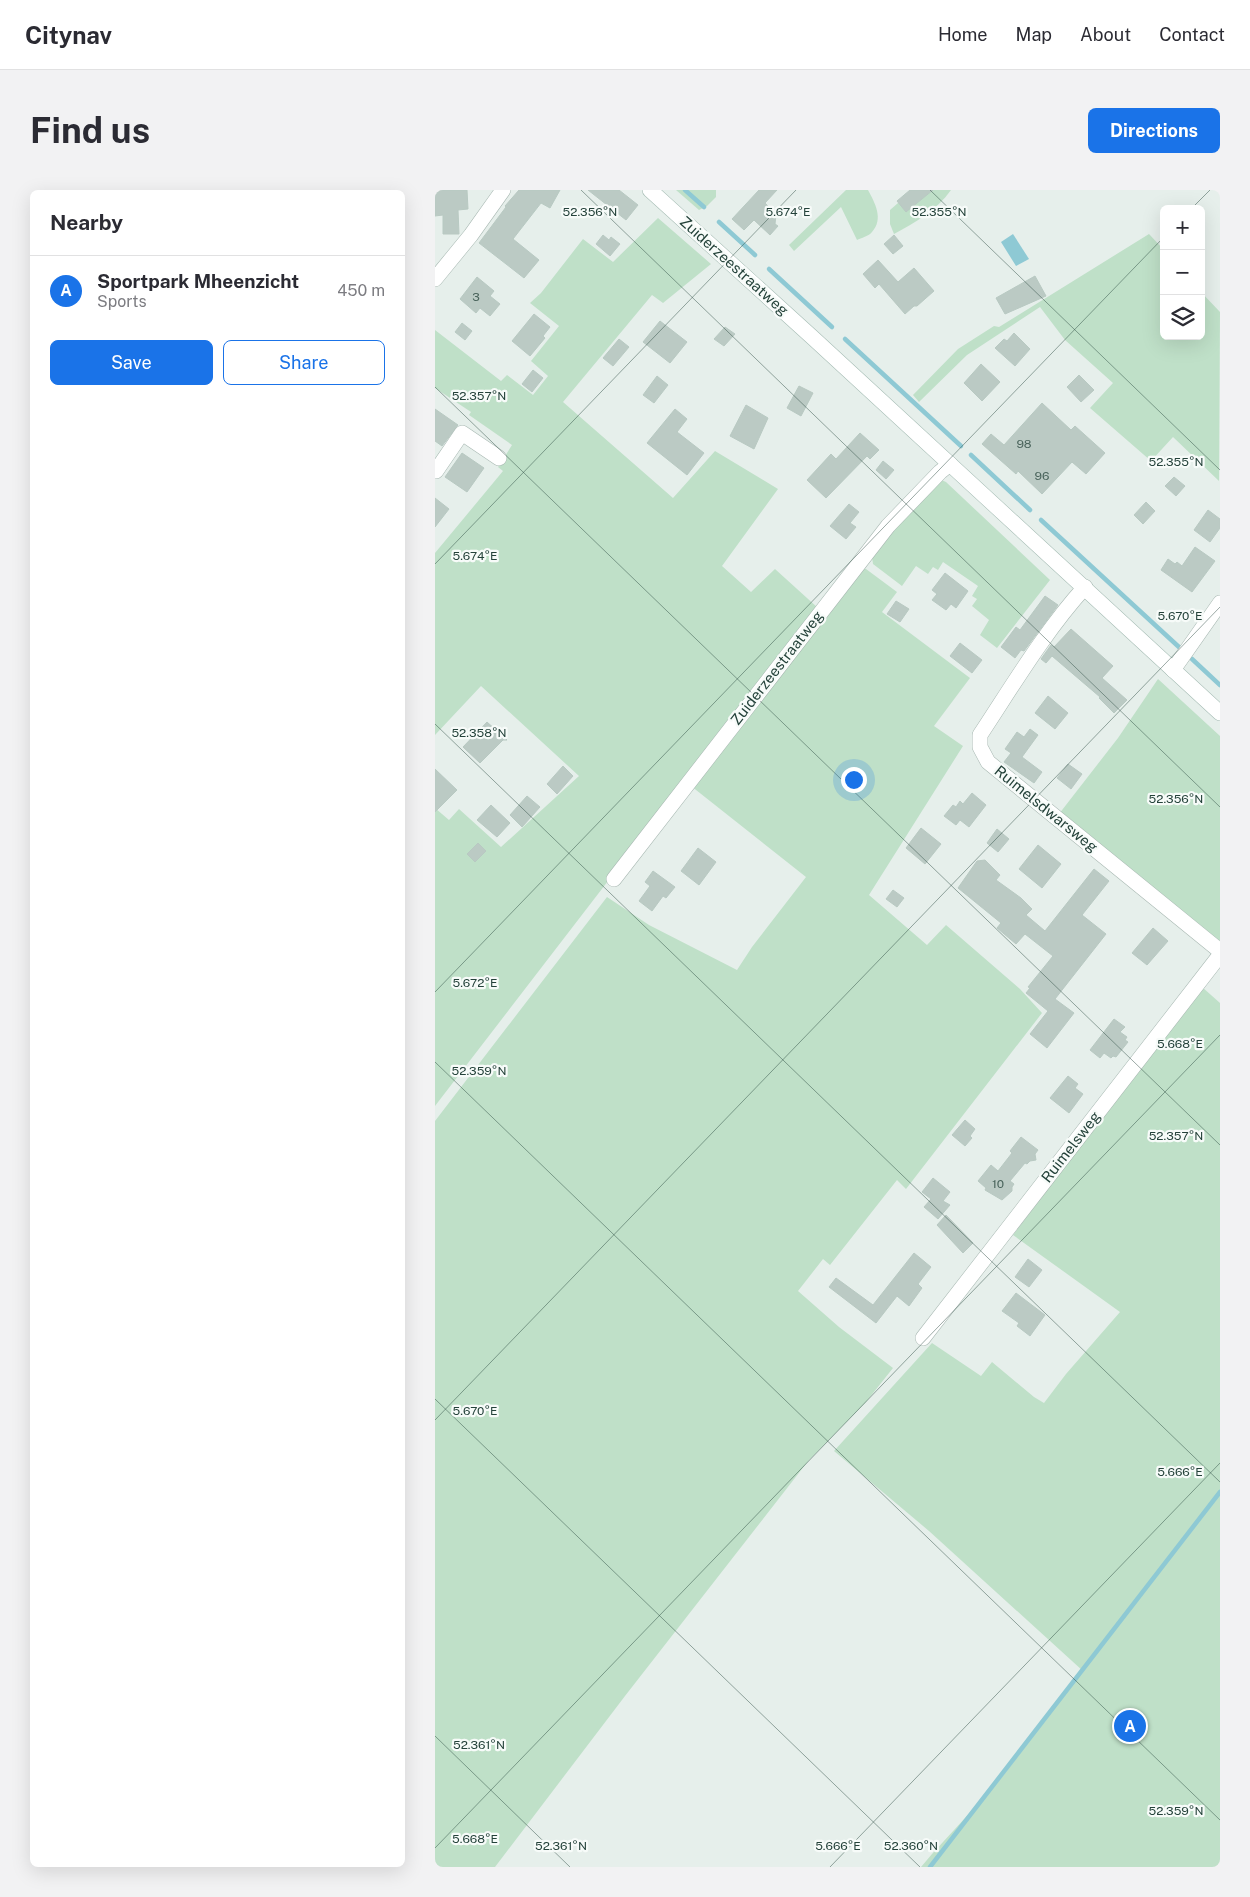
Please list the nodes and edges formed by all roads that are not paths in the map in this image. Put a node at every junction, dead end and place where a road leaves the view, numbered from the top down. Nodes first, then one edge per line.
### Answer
1 (503, 190) edge
2 (650, 190) edge
3 (435, 279) edge
4 (499, 458) dead end
5 (950, 464) junction
6 (435, 470) edge
7 (1085, 587) junction
8 (1220, 603) edge
9 (1173, 670) junction
10 (1220, 713) edge
11 (614, 879) dead end
12 (1220, 953) edge
13 (923, 1338) dead end

1 - 3 street
2 - 5 street, Zuiderzeestraatweg
4 - 6 street
5 - 7 street, Zuiderzeestraatweg
5 - 11 street, Zuiderzeestraatweg
7 - 9 street, Zuiderzeestraatweg
7 - 12 street, Ruimelsdwarsweg
8 - 9 street
9 - 10 street, Zuiderzeestraatweg
12 - 13 street, Ruimelsweg

